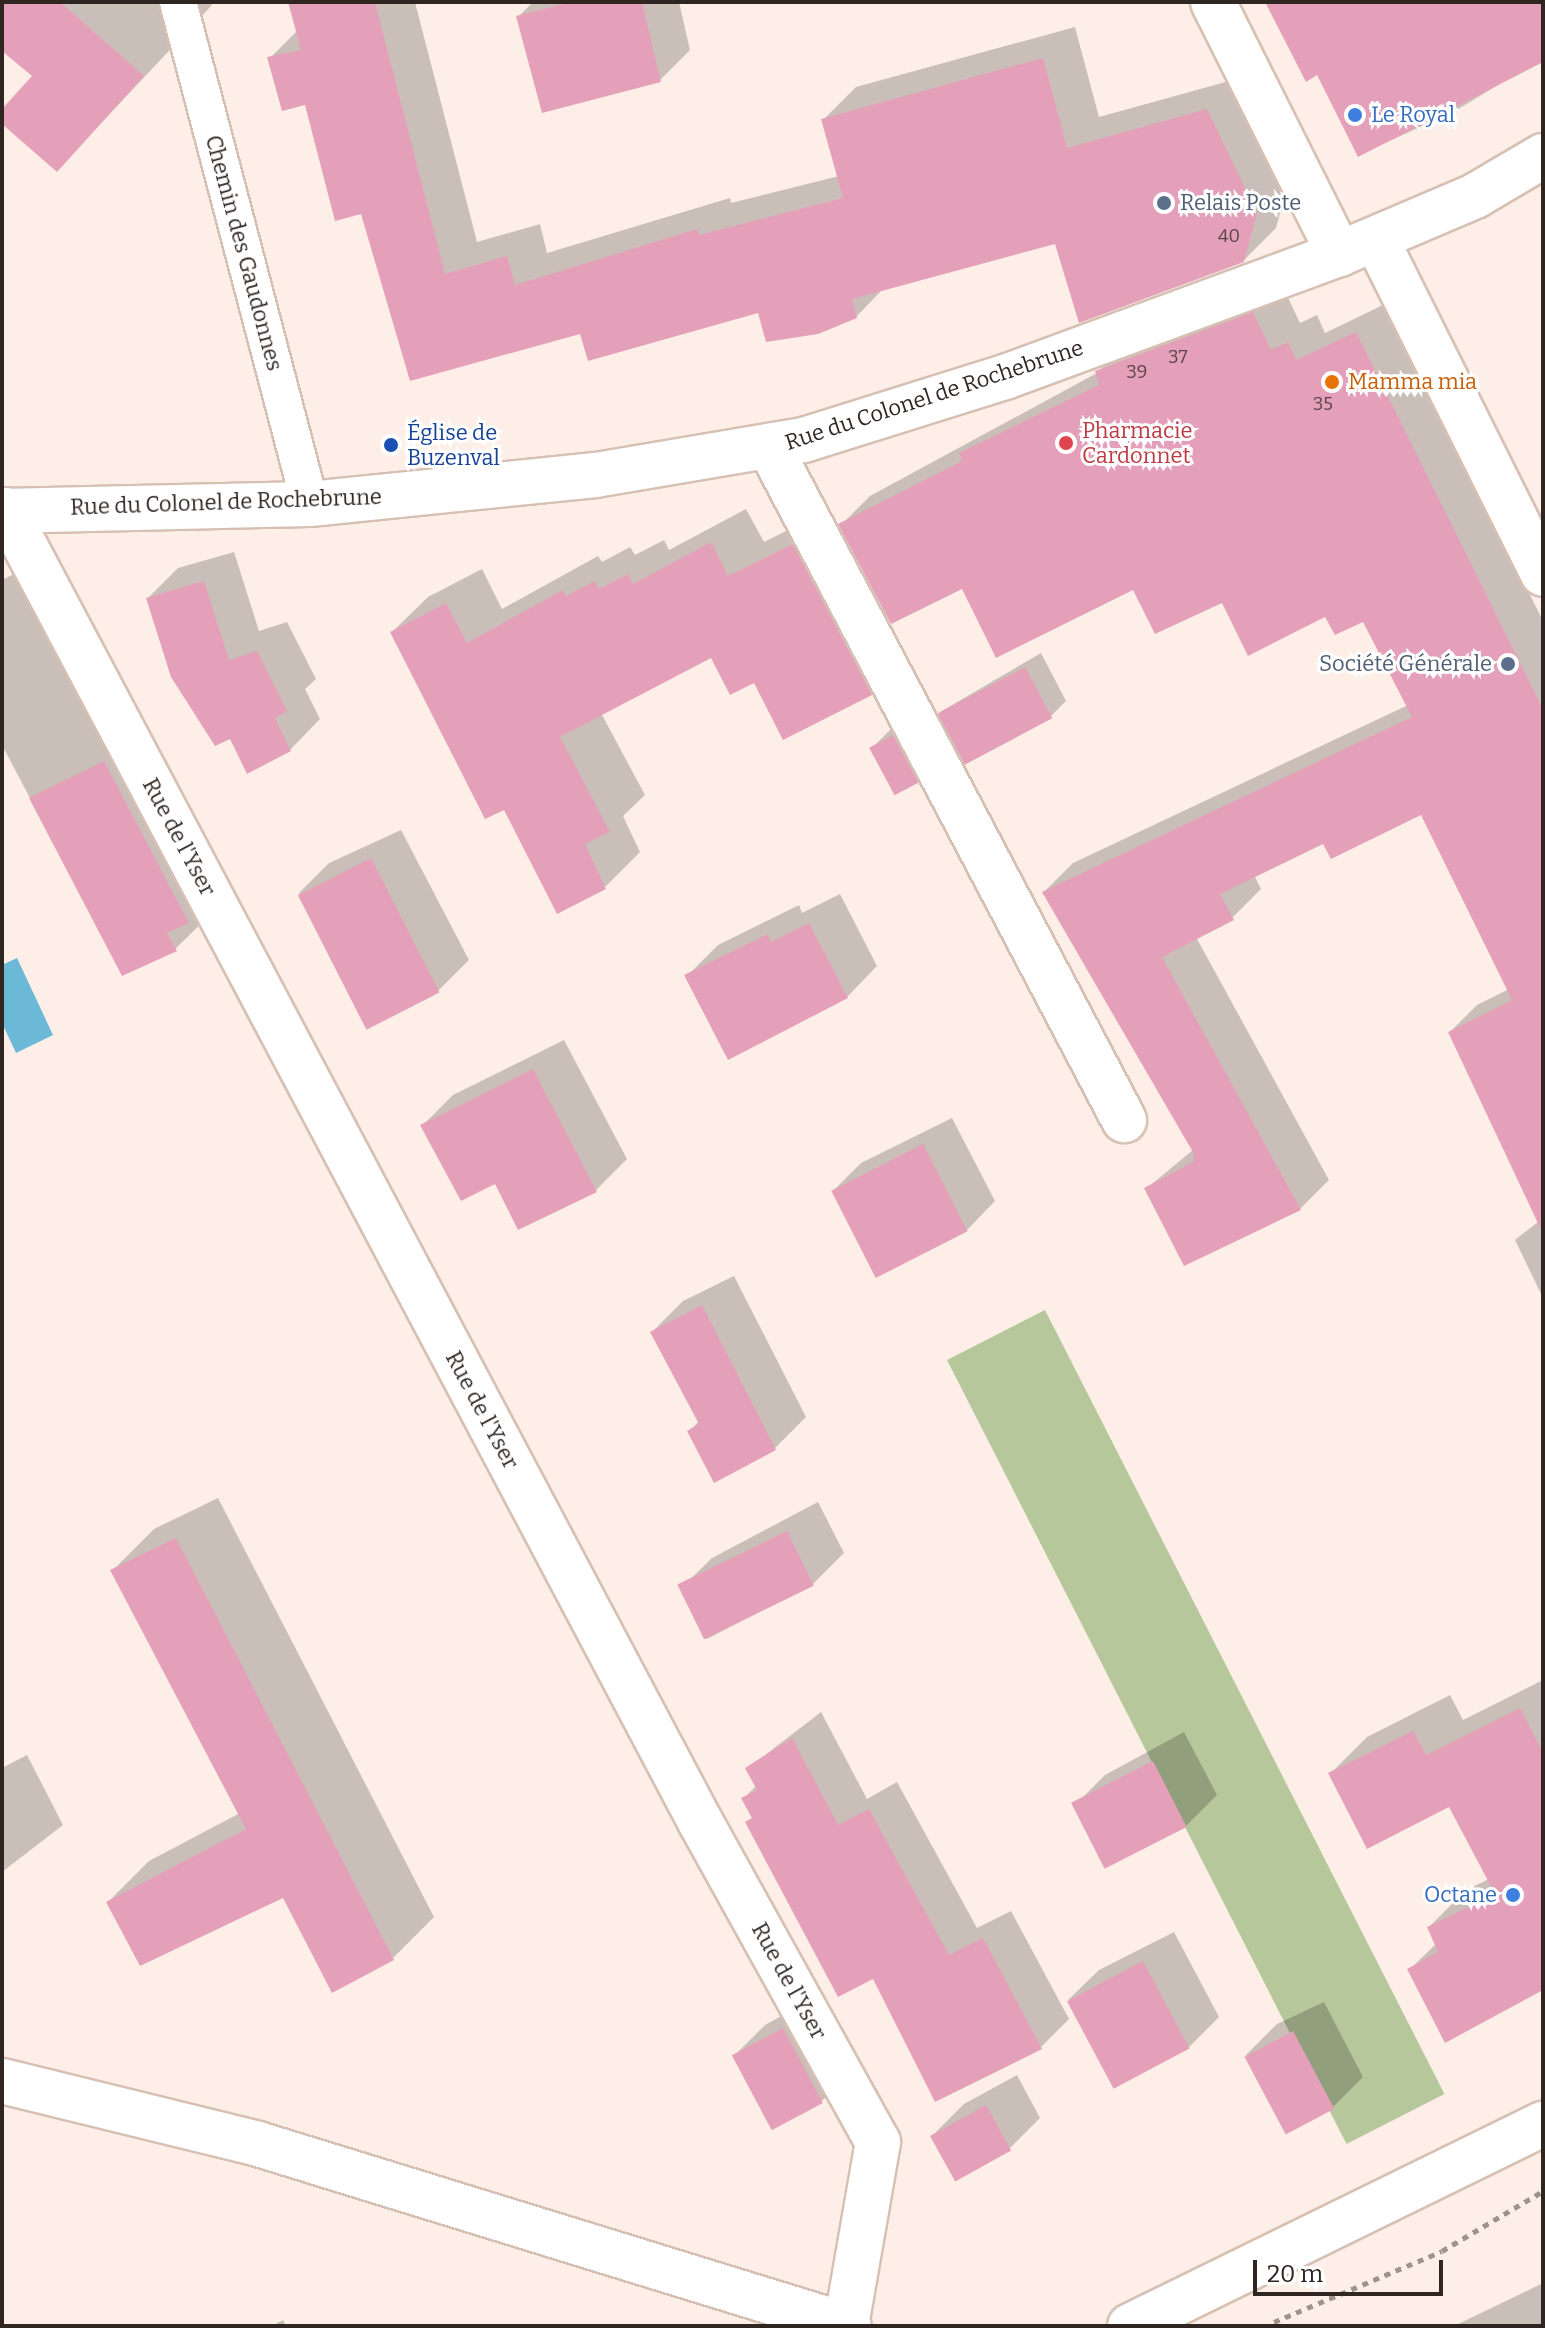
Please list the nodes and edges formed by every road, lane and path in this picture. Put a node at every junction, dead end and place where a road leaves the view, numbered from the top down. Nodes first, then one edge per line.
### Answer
1 (178, 2) edge
2 (1213, 2) edge
3 (1543, 156) edge
4 (1358, 246) junction
5 (769, 446) junction
6 (310, 504) junction
7 (4, 510) edge
8 (1543, 574) edge
9 (1124, 1120) dead end
10 (2, 2081) edge
11 (1543, 2124) edge
12 (1543, 2191) edge
13 (847, 2326) edge
14 (1130, 2326) edge
15 (1266, 2326) edge

1 - 6 lane, Chemin des Gaudonnes
2 - 4 street
3 - 4 street, Rue du Colonel de Rochebrune
4 - 5 street, Rue du Colonel de Rochebrune
4 - 8 street
5 - 6 street, Rue du Colonel de Rochebrune
5 - 9 street
6 - 7 street, Rue du Colonel de Rochebrune
7 - 13 street, Rue de l'Yser
10 - 13 street
11 - 14 street
12 - 15 path

